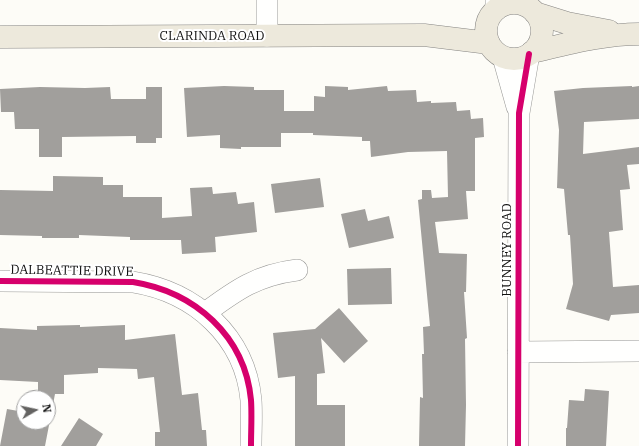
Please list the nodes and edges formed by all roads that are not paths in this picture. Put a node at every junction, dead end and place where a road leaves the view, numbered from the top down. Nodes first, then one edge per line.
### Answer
1 (268, 0) edge
2 (530, 7) edge
3 (493, 10) edge
4 (630, 34) edge
5 (424, 35) junction
6 (267, 36) junction
7 (0, 37) edge
8 (496, 50) junction
9 (531, 53) junction
10 (519, 113) junction
11 (297, 270) dead end
12 (0, 281) edge
13 (205, 313) junction
14 (639, 351) edge
15 (518, 352) junction
16 (251, 446) edge
17 (518, 446) edge

1 - 6 street
2 - 3 main road
2 - 4 main road
2 - 9 main road
3 - 5 main road, CLARINDA ROAD
3 - 8 main road
4 - 9 main road
5 - 6 main road, CLARINDA ROAD
5 - 8 main road, CLARINDA ROAD
6 - 7 main road, CLARINDA ROAD
8 - 9 main road
8 - 10 street, BUNNEY ROAD
9 - 10 street, BUNNEY ROAD
10 - 15 street, BUNNEY ROAD
11 - 13 street
12 - 13 street, DALBEATTIE DRIVE
13 - 16 street, DALBEATTIE DRIVE
14 - 15 street
15 - 17 street, BUNNEY ROAD

